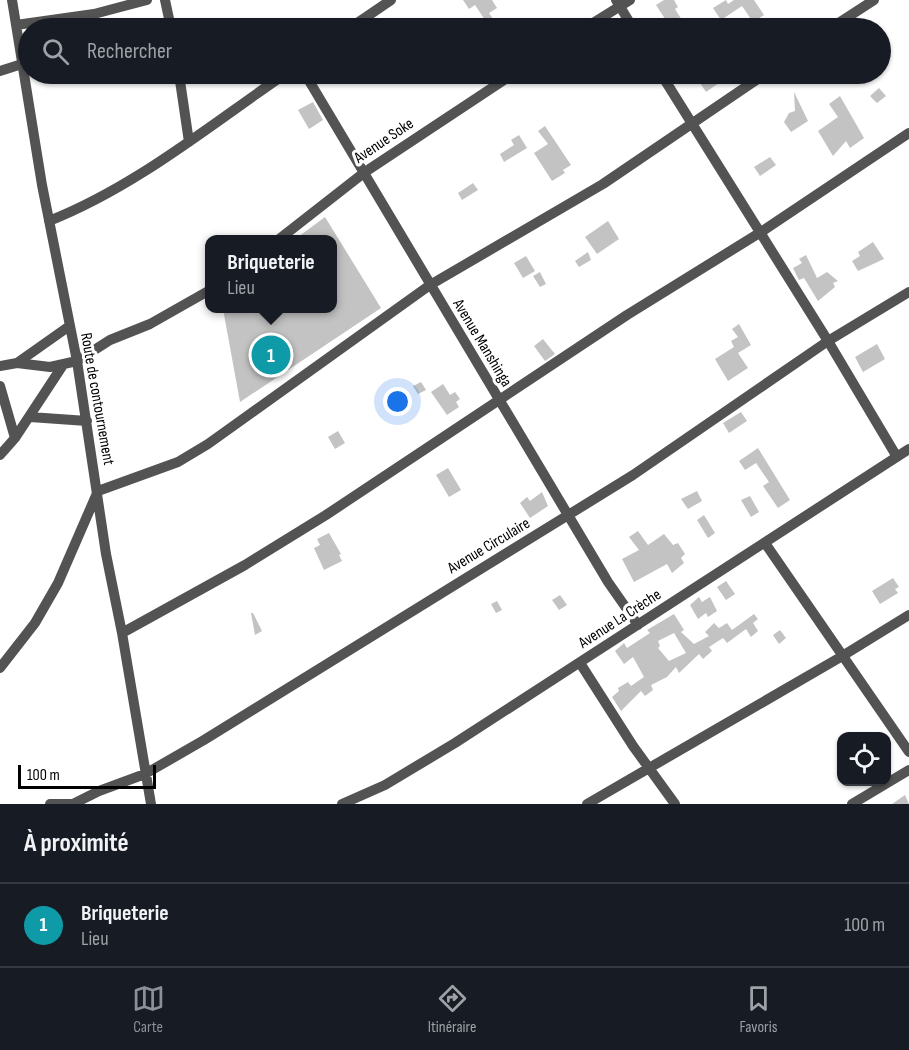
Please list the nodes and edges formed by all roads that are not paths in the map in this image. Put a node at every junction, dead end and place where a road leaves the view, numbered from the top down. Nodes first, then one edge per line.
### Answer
1 (12, 0) edge
2 (147, 0) edge
3 (165, 0) edge
4 (391, 0) edge
5 (630, 0) edge
6 (874, 0) edge
7 (618, 3) edge
8 (66, 18) edge
9 (169, 18) edge
10 (365, 18) edge
11 (598, 18) edge
12 (627, 18) edge
13 (846, 18) edge
14 (16, 25) joint
15 (18, 38) edge
16 (18, 65) edge
17 (0, 71) edge
18 (25, 84) edge
19 (180, 84) edge
20 (271, 84) edge
21 (311, 84) edge
22 (498, 84) edge
23 (667, 84) edge
24 (750, 84) edge
25 (692, 123) junction
26 (909, 134) edge
27 (189, 142) junction
28 (365, 172) junction
29 (49, 222) junction
30 (761, 232) junction
31 (284, 235) edge
32 (430, 285) junction
33 (909, 292) edge
34 (205, 293) edge
35 (68, 327) junction
36 (828, 341) junction
37 (77, 361) junction
38 (17, 363) junction
39 (63, 365) junction
40 (0, 366) edge
41 (0, 386) edge
42 (499, 399) junction
43 (30, 417) junction
44 (87, 421) junction
45 (15, 438) junction
46 (909, 449) edge
47 (0, 455) edge
48 (897, 457) junction
49 (98, 491) junction
50 (568, 513) junction
51 (765, 543) junction
52 (909, 615) edge
53 (638, 625) junction
54 (122, 633) junction
55 (844, 655) junction
56 (580, 663) junction
57 (0, 668) edge
58 (909, 752) edge
59 (649, 768) junction
60 (909, 770) edge
61 (146, 774) junction
62 (346, 803) edge
63 (50, 804) edge
64 (73, 804) edge
65 (151, 804) edge
66 (587, 804) edge
67 (675, 804) edge
68 (854, 804) edge

1 - 14 street, Route de contournement
2 - 8 street
3 - 9 street
4 - 10 street
5 - 7 street
6 - 13 street
7 - 11 street
7 - 12 street
14 - 15 street, Route de contournement
16 - 17 street
18 - 29 street, Route de contournement
19 - 27 street
20 - 27 street
21 - 28 street, Avenue Manshinga
22 - 28 street, Avenue Soke
23 - 25 street
24 - 25 street
25 - 30 street
25 - 32 street
26 - 30 street
27 - 29 street
28 - 31 street, Avenue Soke
28 - 32 street, Avenue Manshinga
29 - 35 street, Route de contournement
30 - 36 street
30 - 42 street
32 - 42 street, Avenue Manshinga
32 - 49 street
33 - 36 street, Avenue Circulaire
34 - 37 street
35 - 37 street, Route de contournement
35 - 38 street
36 - 48 street
36 - 50 street, Avenue Circulaire
37 - 39 street
37 - 44 street, Route de contournement
38 - 39 street
38 - 40 street
39 - 43 street
41 - 45 street
42 - 50 street, Avenue Manshinga
42 - 54 street
43 - 44 street
43 - 45 street
44 - 49 street, Route de contournement
45 - 47 street
46 - 48 street, Avenue La Crèche
48 - 51 street, Avenue La Crèche
49 - 54 street, Route de contournement
49 - 57 street
50 - 53 street, Avenue Manshinga
50 - 61 street, Avenue Circulaire
51 - 53 street, Avenue La Crèche
51 - 55 street
52 - 55 street
53 - 56 street, Avenue La Crèche
54 - 61 street, Route de contournement
55 - 58 street
55 - 59 street
56 - 59 street
56 - 62 street, Avenue La Crèche
59 - 66 street
59 - 67 street
60 - 68 street
61 - 64 street, Avenue Circulaire
61 - 65 street, Route de contournement
63 - 64 street

